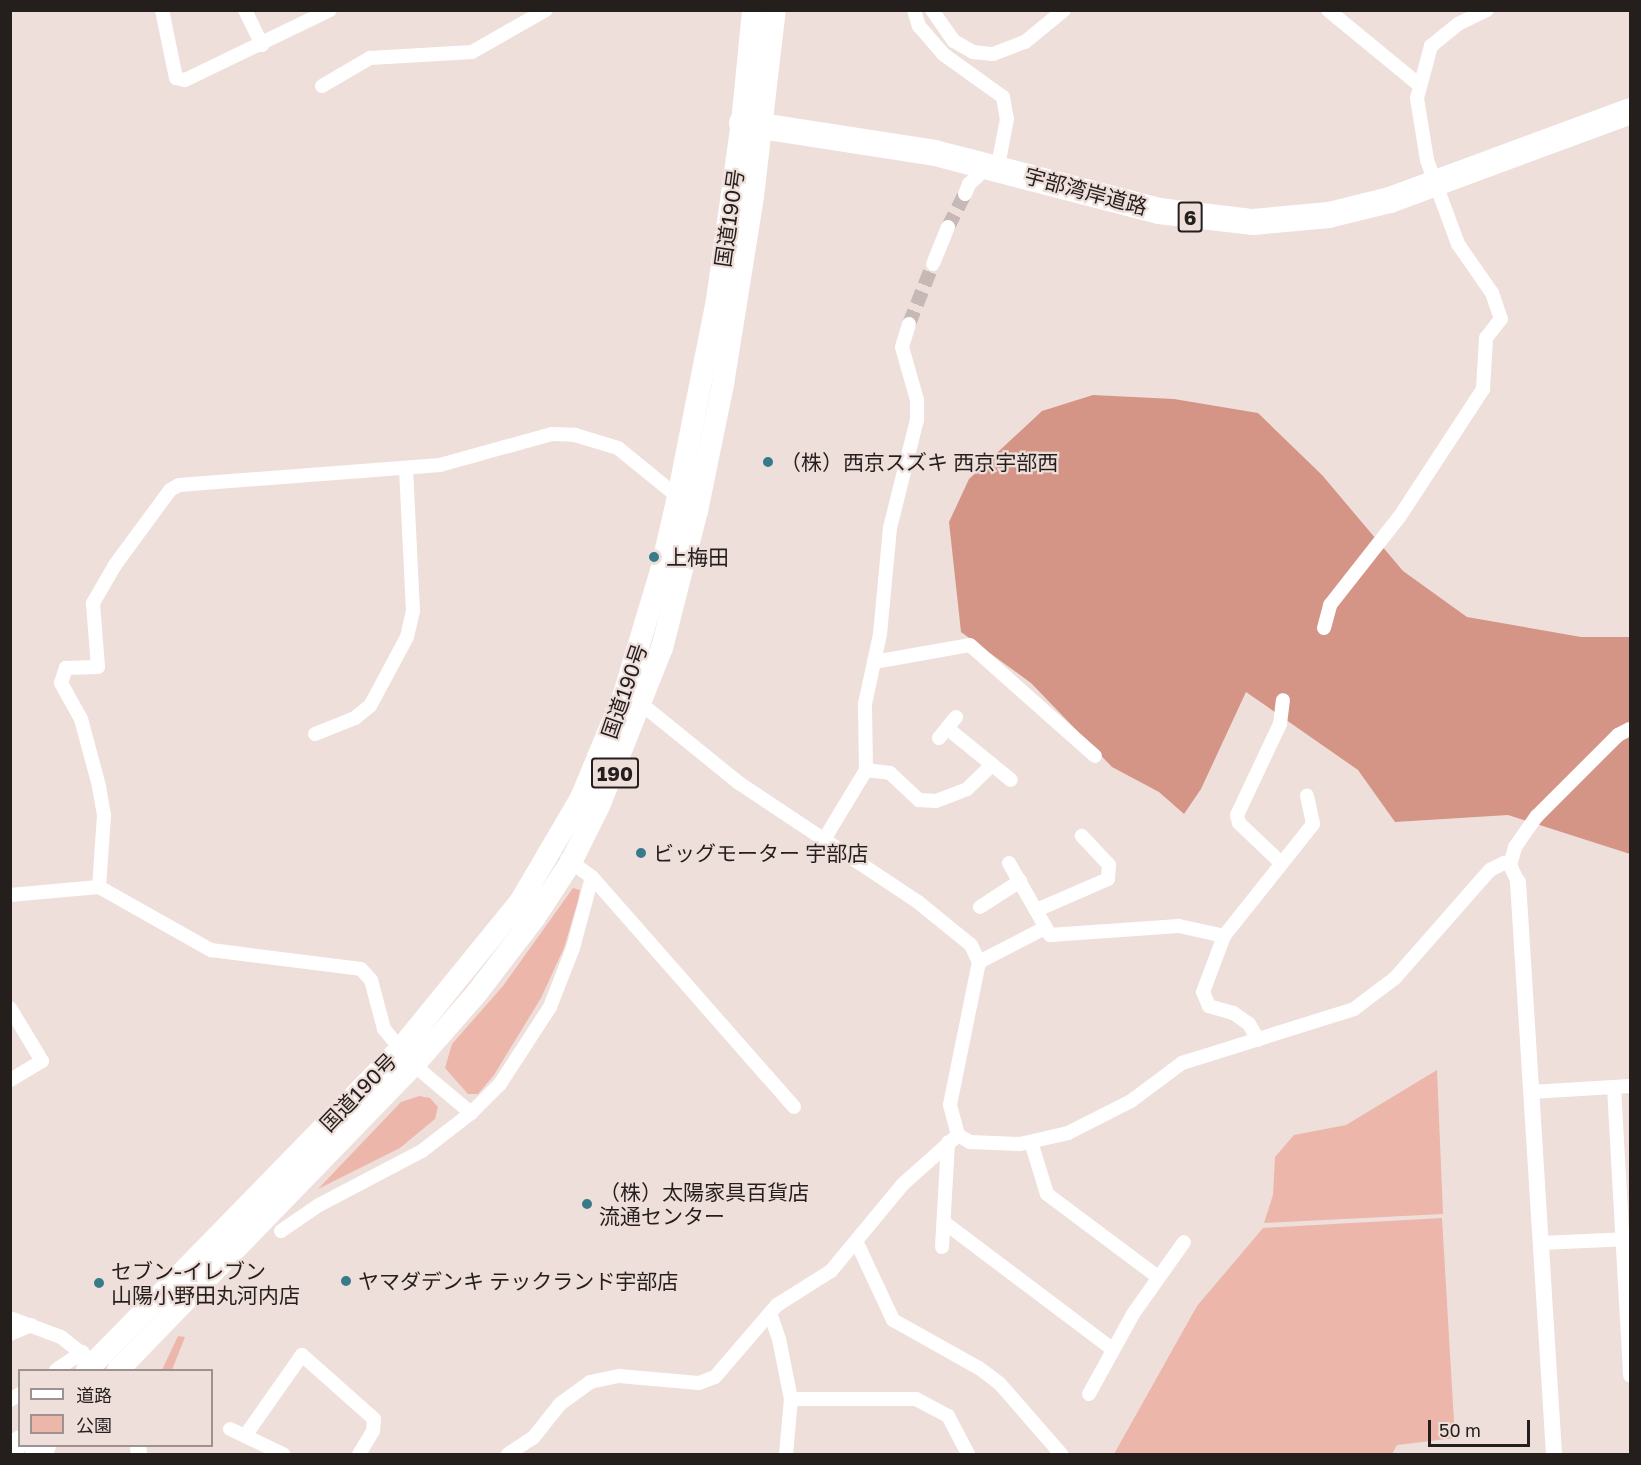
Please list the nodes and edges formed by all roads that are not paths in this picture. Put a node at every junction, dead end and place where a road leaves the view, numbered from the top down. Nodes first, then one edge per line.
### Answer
1 (162, 10) edge
2 (245, 10) edge
3 (330, 10) edge
4 (546, 10) edge
5 (753, 10) edge
6 (775, 10) edge
7 (914, 10) edge
8 (932, 10) edge
9 (1064, 10) edge
10 (1328, 10) edge
11 (1487, 10) edge
12 (262, 45) junction
13 (1418, 84) junction
14 (322, 86) dead end
15 (1630, 111) edge
16 (752, 125) junction
17 (1000, 155) dead end
18 (979, 176) dead end
19 (965, 194) tunnel mouth
20 (948, 226) tunnel mouth
21 (933, 264) tunnel mouth
22 (909, 324) tunnel mouth
23 (406, 470) junction
24 (678, 497) junction
25 (1324, 628) dead end
26 (874, 662) junction
27 (633, 698) junction
28 (1283, 700) dead end
29 (948, 728) dead end
30 (1630, 729) edge
31 (315, 734) dead end
32 (1095, 756) dead end
33 (992, 765) junction
34 (866, 771) junction
35 (1011, 780) dead end
36 (1307, 796) dead end
37 (1082, 836) dead end
38 (825, 838) junction
39 (562, 856) junction
40 (1009, 863) dead end
41 (1281, 863) junction
42 (1510, 866) junction
43 (592, 877) junction
44 (1020, 880) junction
45 (1518, 882) joint
46 (99, 887) junction
47 (10, 895) edge
48 (980, 907) dead end
49 (1039, 909) junction
50 (1045, 928) junction
51 (1224, 936) junction
52 (979, 962) junction
53 (10, 1008) edge
54 (1258, 1040) junction
55 (408, 1056) junction
56 (10, 1080) edge
57 (1630, 1086) edge
58 (1614, 1087) junction
59 (1531, 1092) junction
60 (794, 1107) dead end
61 (471, 1113) junction
62 (953, 1138) junction
63 (1031, 1142) junction
64 (1624, 1163) edge
65 (945, 1223) junction
66 (281, 1230) dead end
67 (1626, 1239) edge
68 (1184, 1242) dead end
69 (857, 1243) junction
70 (1541, 1243) junction
71 (942, 1247) dead end
72 (1158, 1277) junction
73 (770, 1313) junction
74 (10, 1318) edge
75 (31, 1325) junction
76 (10, 1334) edge
77 (1112, 1349) junction
78 (91, 1364) edge
79 (66, 1369) edge
80 (120, 1369) edge
81 (1630, 1376) edge
82 (1089, 1394) dead end
83 (791, 1399) junction
84 (230, 1428) dead end
85 (245, 1436) junction
86 (283, 1455) edge
87 (359, 1455) edge
88 (508, 1455) edge
89 (786, 1455) edge
90 (968, 1455) edge
91 (1061, 1455) edge
92 (1554, 1455) edge

1 - 12 street
2 - 12 street
3 - 12 street
4 - 14 street
5 - 16 highway, 国道190号 / 190
6 - 16 highway, 国道190号 / 190
7 - 17 street
8 - 9 street
10 - 13 street
11 - 13 street
13 - 25 street
15 - 16 highway, 宇部湾岸道路 / 6
16 - 24 highway, 国道190号 / 190
16 - 27 highway, 国道190号 / 190
18 - 19 street
20 - 21 street
22 - 26 street
23 - 24 street
23 - 31 street
23 - 46 street
24 - 27 highway, 国道190号 / 190
26 - 32 street
26 - 34 street
27 - 38 street
27 - 39 highway, 国道190号 / 190
28 - 41 street
29 - 33 street
30 - 42 street
33 - 34 street
33 - 35 street
34 - 38 street
36 - 41 street
37 - 49 street
38 - 52 street
39 - 43 street
39 - 55 highway, 国道190号 / 190
40 - 44 street
41 - 51 street
42 - 45 street
42 - 54 street
43 - 60 street
43 - 61 street
44 - 48 street
44 - 49 street
45 - 59 street
46 - 47 street
46 - 55 street
49 - 50 street
50 - 51 street
50 - 52 street
51 - 54 street
52 - 62 street
53 - 56 street
54 - 63 street
55 - 61 street
55 - 78 highway, 国道190号 / 190
55 - 80 highway, 国道190号 / 190
57 - 58 street
58 - 59 street
58 - 64 street
59 - 70 street
61 - 66 street
62 - 63 street
62 - 65 street
62 - 69 street
63 - 72 street
64 - 67 street
65 - 71 street
65 - 77 street
67 - 70 street
67 - 81 street
68 - 72 street
69 - 73 street
69 - 91 street
70 - 92 street
72 - 77 street
73 - 83 street
73 - 88 street
74 - 75 street
75 - 76 street
75 - 78 street
77 - 82 street
78 - 79 street
83 - 89 street
83 - 90 street
84 - 85 street
85 - 86 street
85 - 87 street

